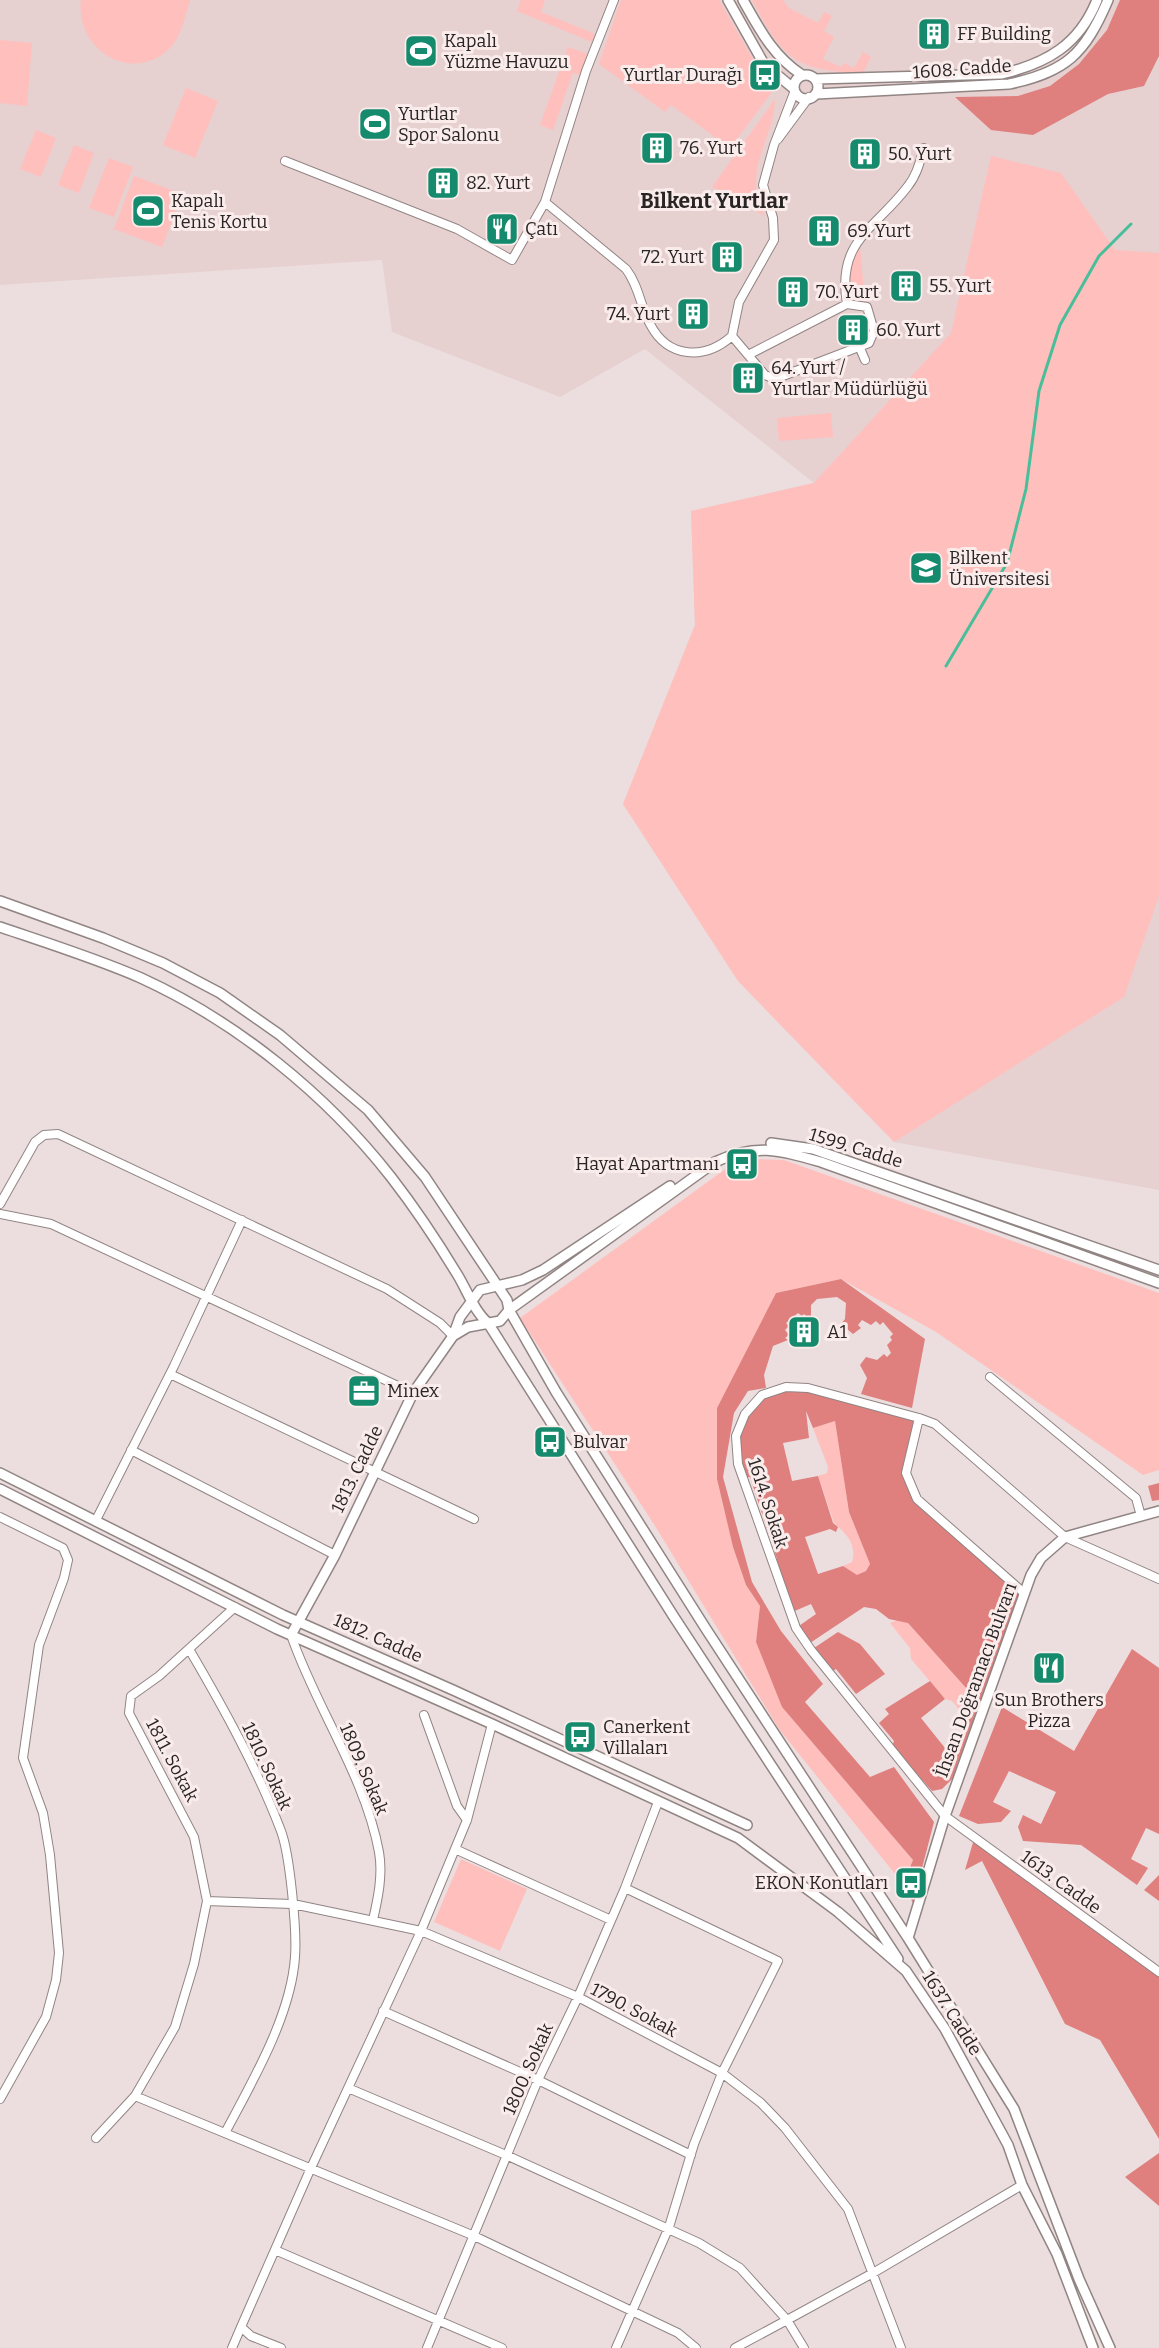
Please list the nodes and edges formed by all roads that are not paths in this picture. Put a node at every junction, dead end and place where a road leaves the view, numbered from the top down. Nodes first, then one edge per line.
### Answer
1 (614, 0) edge
2 (728, 0) edge
3 (743, 0) edge
4 (1097, 0) edge
5 (1108, 0) edge
6 (802, 75) junction
7 (815, 79) junction
8 (794, 91) junction
9 (812, 95) junction
10 (774, 145) junction
11 (924, 148) dead end
12 (285, 161) dead end
13 (545, 202) junction
14 (847, 304) junction
15 (732, 336) junction
16 (859, 346) junction
17 (748, 355) junction
18 (865, 360) dead end
19 (0, 901) edge
20 (0, 927) edge
21 (0, 1204) edge
22 (0, 1214) edge
23 (242, 1220) junction
24 (1159, 1270) edge
25 (1159, 1283) edge
26 (495, 1285) junction
27 (206, 1295) junction
28 (473, 1299) junction
29 (509, 1310) junction
30 (488, 1323) junction
31 (453, 1335) junction
32 (170, 1374) junction
33 (990, 1377) dead end
34 (413, 1393) junction
35 (919, 1418) junction
36 (131, 1450) junction
37 (374, 1472) junction
38 (0, 1473) edge
39 (0, 1489) edge
40 (1159, 1511) edge
41 (1141, 1516) junction
42 (0, 1517) edge
43 (474, 1519) dead end
44 (96, 1520) junction
45 (1065, 1537) junction
46 (335, 1555) junction
47 (1159, 1579) edge
48 (1024, 1593) junction
49 (235, 1607) junction
50 (300, 1622) junction
51 (291, 1635) junction
52 (189, 1649) junction
53 (424, 1715) dead end
54 (492, 1724) junction
55 (664, 1786) junction
56 (658, 1802) junction
57 (945, 1816) junction
58 (467, 1820) junction
59 (747, 1825) dead end
60 (455, 1849) junction
61 (624, 1888) junction
62 (207, 1901) junction
63 (293, 1904) junction
64 (373, 1920) junction
65 (610, 1920) junction
66 (421, 1930) junction
67 (909, 1938) junction
68 (906, 1971) junction
69 (1159, 1972) edge
70 (578, 1997) junction
71 (383, 2011) junction
72 (722, 2073) junction
73 (538, 2080) junction
74 (348, 2088) junction
75 (135, 2096) junction
76 (0, 2099) edge
77 (225, 2133) junction
78 (96, 2138) dead end
79 (506, 2155) junction
80 (691, 2155) junction
81 (310, 2170) junction
82 (1022, 2185) junction
83 (669, 2228) junction
84 (472, 2235) junction
85 (274, 2250) junction
86 (873, 2273) junction
87 (631, 2311) junction
88 (787, 2320) junction
89 (438, 2322) junction
90 (241, 2327) junction
91 (232, 2348) edge
92 (281, 2348) edge
93 (427, 2348) edge
94 (502, 2348) edge
95 (616, 2348) edge
96 (696, 2348) edge
97 (735, 2348) edge
98 (804, 2348) edge
99 (901, 2348) edge
100 (1093, 2348) edge
101 (1110, 2348) edge

1 - 13 street
2 - 8 street
3 - 6 street
4 - 7 street, 1608. Cadde
5 - 9 street, 1608. Cadde
6 - 7 street, 1608. Cadde
6 - 8 street
7 - 9 street
8 - 9 street, 1608. Cadde
8 - 10 street
9 - 10 street
10 - 15 street
11 - 14 street
12 - 13 street
13 - 15 street
14 - 16 street
14 - 17 street
15 - 17 street
16 - 17 street
16 - 18 street
19 - 26 street
20 - 28 street
21 - 23 street
22 - 27 street
23 - 27 street
23 - 31 street
24 - 26 street, 1599. Cadde
25 - 29 street, 1599. Cadde
26 - 28 street
26 - 29 street
27 - 32 street
27 - 34 street
28 - 30 street
28 - 31 street, 1813. Cadde
29 - 30 street
29 - 67 street, 1637. Cadde
30 - 31 street
30 - 68 street
31 - 34 street, 1813. Cadde
32 - 36 street
32 - 37 street
33 - 41 street
34 - 37 street, 1813. Cadde
35 - 45 street, 1614. Sokak
35 - 48 street
35 - 57 street, 1614. Sokak
36 - 44 street
36 - 46 street
37 - 43 street
37 - 46 street, 1813. Cadde
38 - 44 street, 1812. Cadde
39 - 49 street, 1812. Cadde
40 - 41 street, İhsan Doğramacı Bulvarı
41 - 45 street, İhsan Doğramacı Bulvarı
42 - 76 street
44 - 50 street, 1812. Cadde
45 - 47 street, 1614. Sokak
45 - 48 street, İhsan Doğramacı Bulvarı
46 - 50 street, 1813. Cadde
48 - 57 street, İhsan Doğramacı Bulvarı
49 - 51 street, 1812. Cadde
49 - 52 street, 1811. Sokak
50 - 51 street, 1813. Cadde
50 - 55 street, 1812. Cadde
51 - 54 street, 1812. Cadde
51 - 64 street, 1809. Sokak
52 - 62 street, 1811. Sokak
52 - 63 street, 1810. Sokak
53 - 58 street
54 - 56 street, 1812. Cadde
54 - 58 street
55 - 56 street
55 - 59 street, 1812. Cadde
56 - 61 street, 1800. Sokak
56 - 68 street, 1637. Cadde
57 - 67 street, İhsan Doğramacı Bulvarı
57 - 69 street, 1613. Cadde
58 - 60 street
60 - 65 street
60 - 66 street
61 - 65 street, 1800. Sokak
61 - 72 street
62 - 63 street, 1790. Sokak
62 - 75 street
63 - 64 street, 1790. Sokak
63 - 77 street, 1810. Sokak
64 - 66 street, 1790. Sokak
65 - 70 street, 1800. Sokak
66 - 70 street, 1790. Sokak
66 - 71 street
67 - 101 street, 1637. Cadde
68 - 82 street, 1637. Cadde
70 - 72 street, 1790. Sokak
70 - 73 street, 1800. Sokak
71 - 73 street
71 - 74 street
72 - 80 street
72 - 86 street, 1790. Sokak
73 - 79 street, 1800. Sokak
73 - 80 street
74 - 79 street
74 - 81 street
75 - 77 street
75 - 78 street
77 - 81 street
79 - 83 street
79 - 84 street, 1800. Sokak
80 - 83 street
81 - 84 street
81 - 85 street
82 - 86 street
82 - 100 street, 1637. Cadde
83 - 87 street
83 - 88 street
84 - 87 street
84 - 89 street, 1800. Sokak
85 - 89 street
85 - 90 street
86 - 88 street
86 - 99 street, 1790. Sokak
87 - 95 street
87 - 96 street
88 - 97 street
88 - 98 street
89 - 93 street, 1800. Sokak
89 - 94 street
90 - 91 street
90 - 92 street

